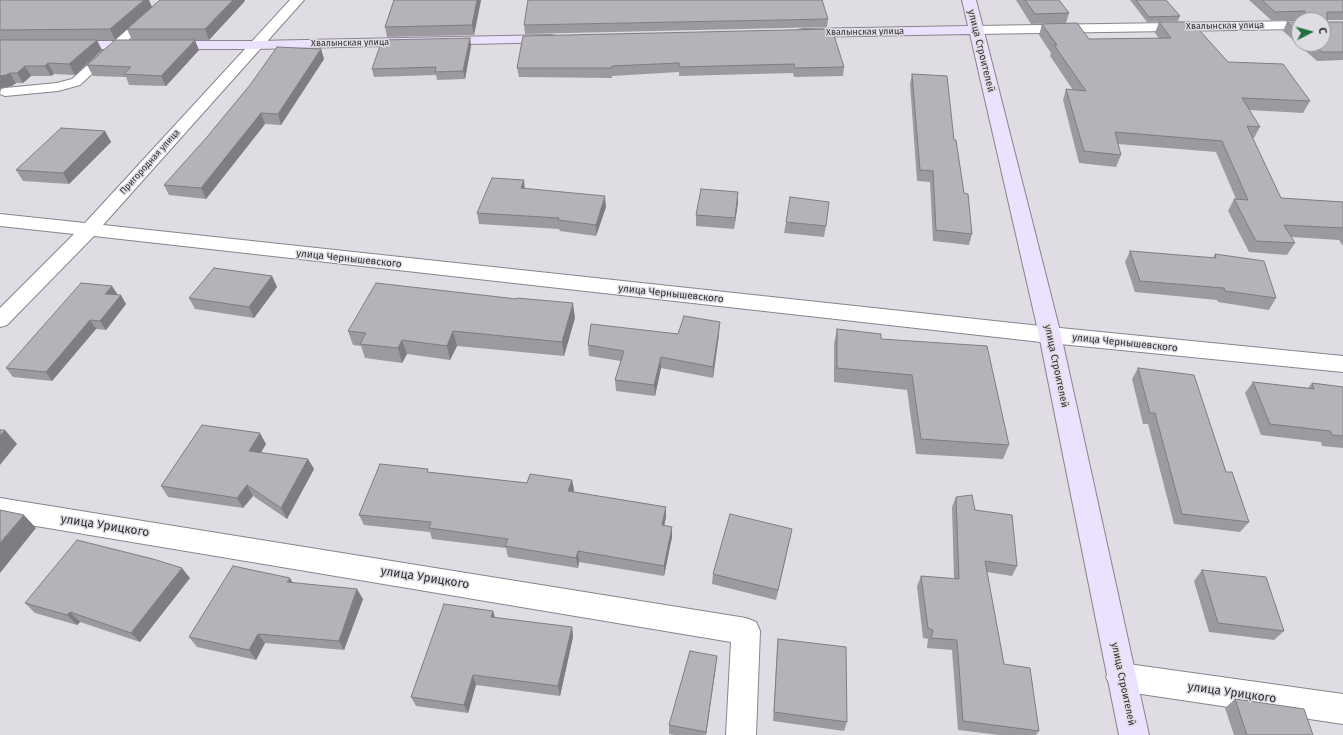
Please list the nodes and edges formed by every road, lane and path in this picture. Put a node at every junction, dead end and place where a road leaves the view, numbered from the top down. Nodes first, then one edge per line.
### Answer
1 (297, 0) edge
2 (969, 0) edge
3 (154, 12) edge
4 (1291, 25) edge
5 (976, 30) junction
6 (792, 34) edge
7 (568, 38) edge
8 (55, 45) edge
9 (117, 45) junction
10 (256, 45) junction
11 (5, 92) edge
12 (0, 220) edge
13 (88, 231) junction
14 (0, 320) edge
15 (1050, 335) junction
16 (1343, 364) edge
17 (0, 509) edge
18 (1121, 677) junction
19 (1343, 709) edge
20 (741, 735) edge
21 (1134, 735) edge

1 - 10 street, Пригородная улица
2 - 5 street, улица Строителей
3 - 9 lane
4 - 5 street, Хвалынская улица
5 - 6 street, Хвалынская улица
5 - 15 street, улица Строителей
7 - 10 street, Хвалынская улица
8 - 9 street, Хвалынская улица
9 - 10 street, Хвалынская улица
9 - 11 lane
10 - 13 street, Пригородная улица
12 - 13 street, улица Чернышевского
13 - 14 street, Пригородная улица
13 - 15 street, улица Чернышевского
15 - 16 street, улица Чернышевского
15 - 18 street, улица Строителей
17 - 20 street, улица Урицкого
18 - 19 street, улица Урицкого
18 - 21 street, улица Строителей

